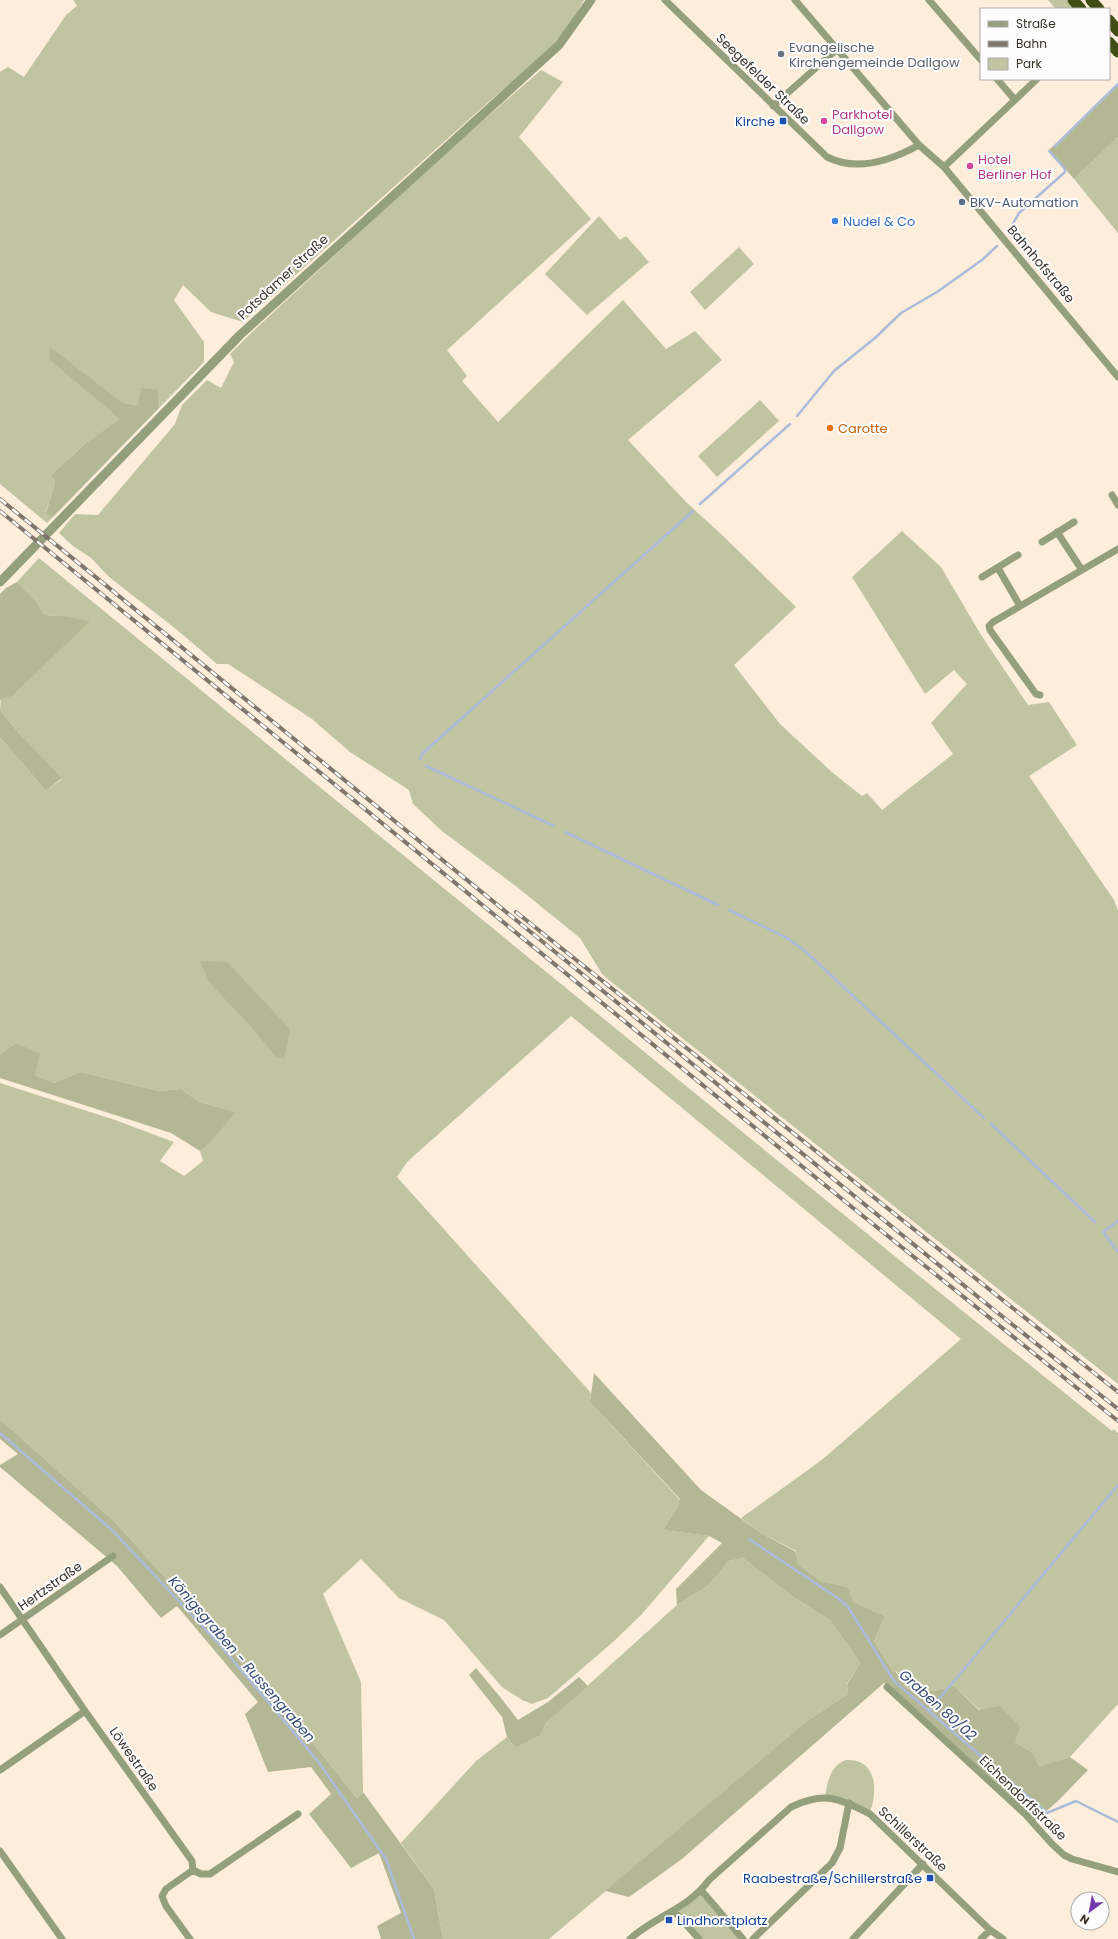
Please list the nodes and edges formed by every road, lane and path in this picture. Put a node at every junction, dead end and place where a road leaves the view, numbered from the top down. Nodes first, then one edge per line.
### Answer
1 (591, 0) edge
2 (665, 0) edge
3 (795, 0) edge
4 (929, 0) edge
5 (1073, 0) edge
6 (1091, 0) edge
7 (1080, 8) edge
8 (1098, 8) edge
9 (1110, 21) edge
10 (1118, 31) edge
11 (1110, 43) edge
12 (836, 50) junction
13 (1118, 52) edge
14 (980, 59) edge
15 (998, 80) edge
16 (1036, 80) edge
17 (1015, 100) junction
18 (773, 106) junction
19 (919, 145) junction
20 (944, 167) junction
21 (1118, 378) edge
22 (1112, 495) dead end
23 (1118, 505) edge
24 (1074, 522) dead end
25 (1057, 533) junction
26 (1042, 542) dead end
27 (1118, 549) edge
28 (1018, 555) dead end
29 (998, 568) junction
30 (1082, 570) junction
31 (982, 577) dead end
32 (3, 579) edge
33 (1020, 606) junction
34 (1040, 695) dead end
35 (114, 1556) dead end
36 (0, 1587) edge
37 (22, 1619) junction
38 (0, 1635) edge
39 (887, 1687) dead end
40 (85, 1711) junction
41 (0, 1770) edge
42 (849, 1803) junction
43 (298, 1814) dead end
44 (0, 1851) edge
45 (923, 1864) junction
46 (193, 1870) junction
47 (1118, 1872) edge
48 (701, 1890) junction
49 (674, 1911) junction
50 (990, 1930) junction
51 (62, 1939) edge
52 (190, 1939) edge
53 (630, 1939) edge
54 (699, 1939) edge
55 (743, 1939) edge
56 (754, 1939) edge
57 (853, 1939) edge
58 (982, 1939) edge
59 (1003, 1939) edge

1 - 32 street, Potsdamer Straße
2 - 18 street, Seegefelder Straße
3 - 12 street, Bahnhofstraße
4 - 14 street
5 - 7 highway
6 - 8 highway
9 - 10 highway
11 - 13 highway
12 - 18 street
12 - 19 street, Bahnhofstraße
15 - 17 street
16 - 17 street
17 - 20 street
18 - 19 street, Seegefelder Straße
19 - 20 street, Bahnhofstraße
20 - 21 street, Bahnhofstraße
22 - 23 street
24 - 25 street
25 - 26 street
25 - 30 street
27 - 30 street
28 - 29 street
29 - 31 street
29 - 33 street
30 - 33 street
33 - 34 street
35 - 37 street, Hertzstraße
36 - 37 street, Löwestraße
37 - 38 street, Hertzstraße
37 - 40 street, Löwestraße
39 - 47 street, Eichendorffstraße
40 - 41 street
40 - 46 street, Löwestraße
42 - 45 street, Schillerstraße
42 - 48 street, Schillerstraße
42 - 56 street
43 - 46 street
44 - 51 street
45 - 50 street, Schillerstraße
45 - 57 street
46 - 52 street
48 - 49 street
48 - 55 street
49 - 53 street
49 - 54 street
50 - 58 street
50 - 59 street, Schillerstraße

